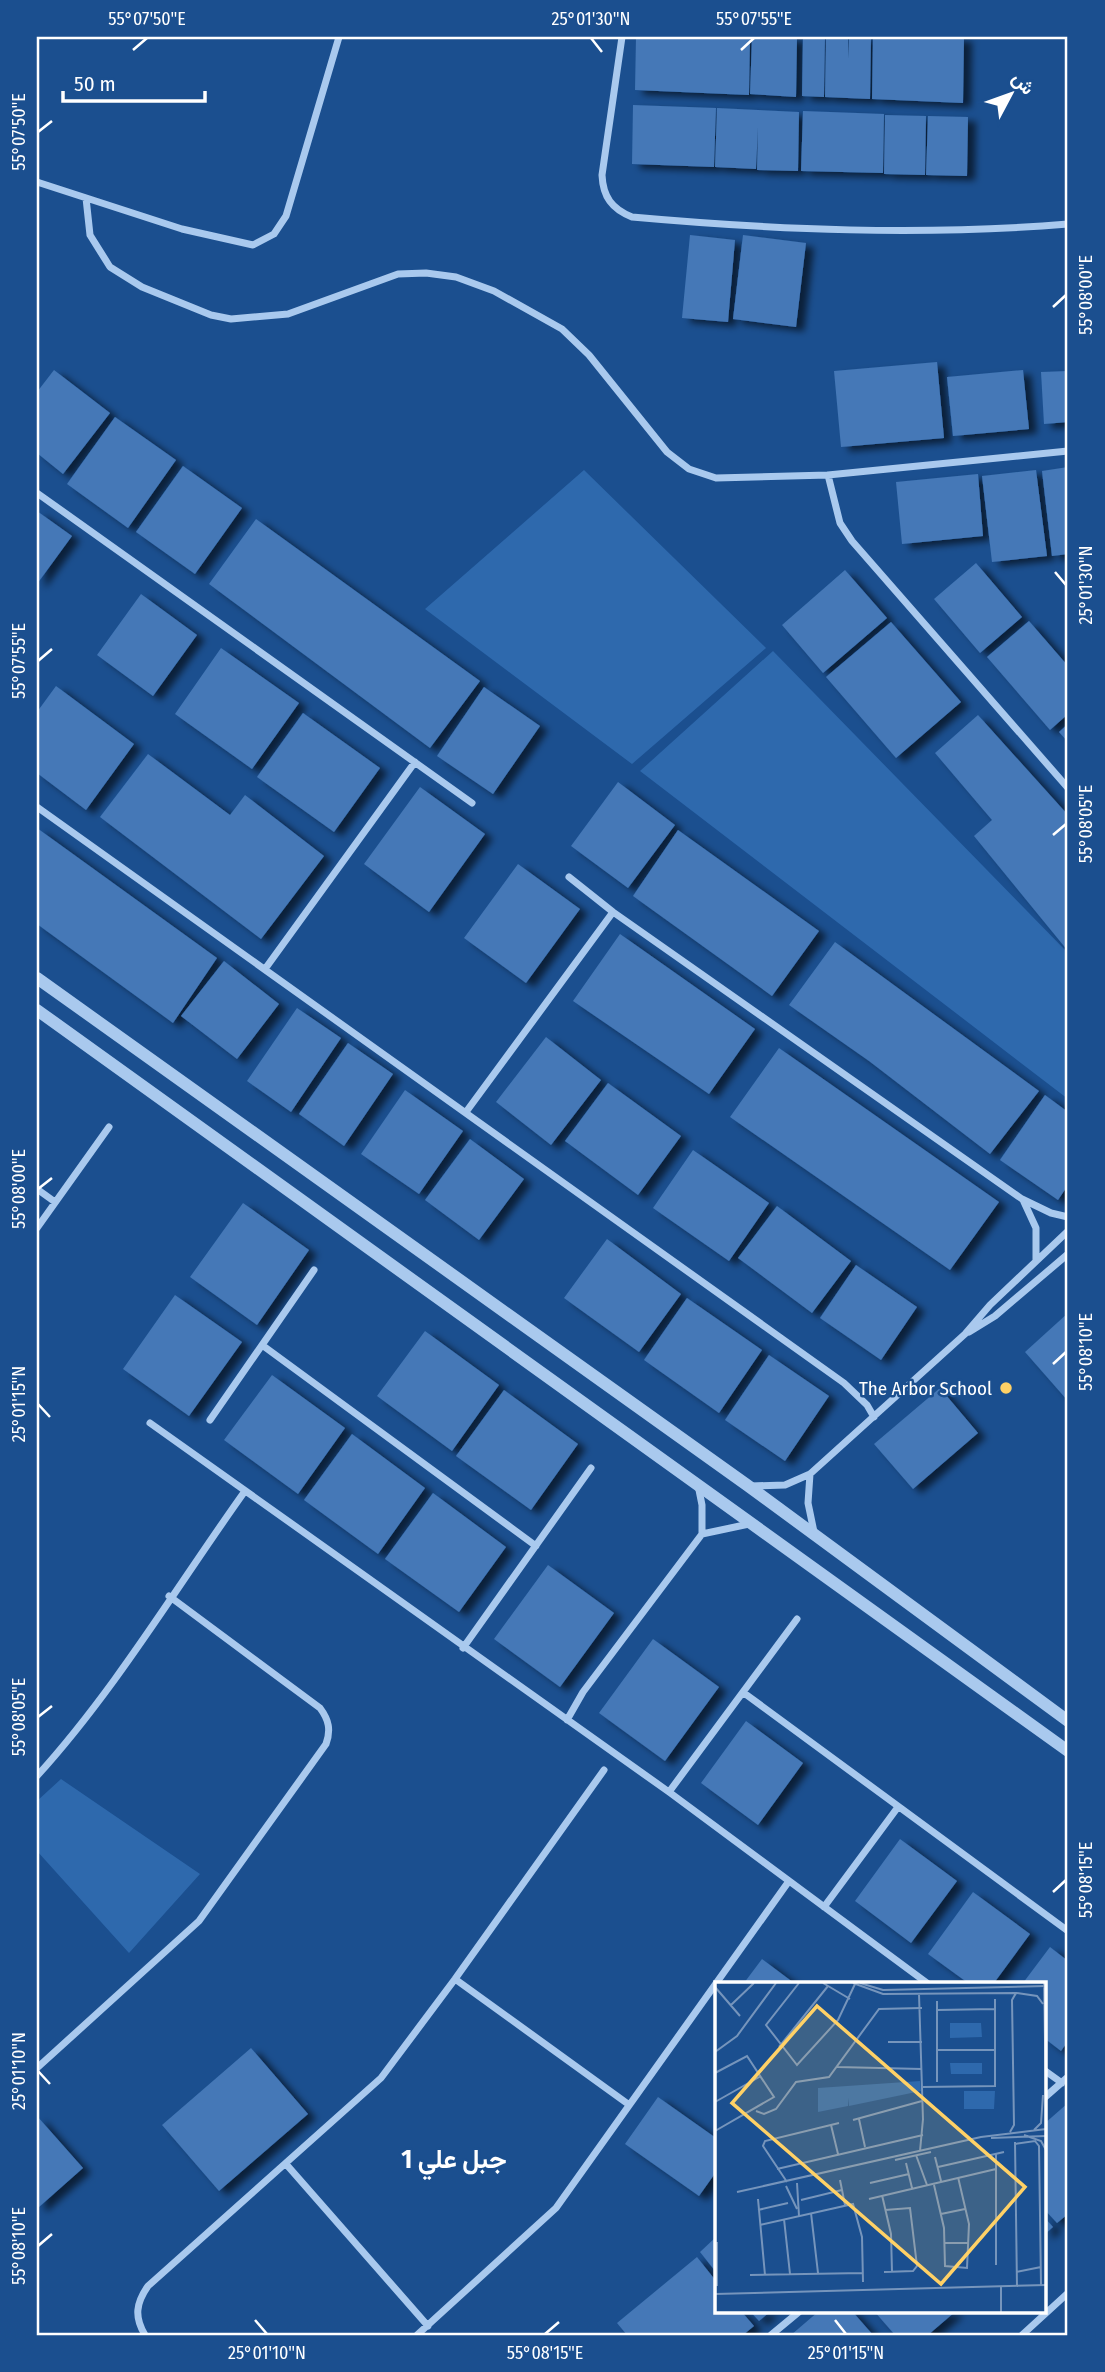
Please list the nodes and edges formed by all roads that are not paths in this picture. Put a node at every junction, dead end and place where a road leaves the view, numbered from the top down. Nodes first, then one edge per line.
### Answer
1 (339, 37) edge
2 (622, 37) edge
3 (37, 182) edge
4 (86, 198) junction
5 (1068, 224) edge
6 (1068, 451) edge
7 (828, 475) junction
8 (37, 492) edge
9 (415, 762) junction
10 (1068, 788) edge
11 (472, 803) dead end
12 (37, 807) edge
13 (569, 877) dead end
14 (613, 912) junction
15 (265, 969) junction
16 (37, 978) edge
17 (37, 1010) edge
18 (466, 1112) junction
19 (109, 1127) dead end
20 (37, 1189) edge
21 (1022, 1199) junction
22 (55, 1202) junction
23 (1068, 1217) edge
24 (37, 1228) edge
25 (1068, 1231) edge
26 (1068, 1254) edge
27 (1035, 1261) junction
28 (314, 1270) dead end
29 (965, 1334) junction
30 (262, 1345) junction
31 (874, 1417) junction
32 (209, 1420) dead end
33 (150, 1423) dead end
34 (591, 1468) dead end
35 (810, 1474) junction
36 (698, 1483) junction
37 (747, 1485) junction
38 (245, 1491) junction
39 (754, 1524) junction
40 (702, 1534) junction
41 (816, 1537) junction
42 (536, 1546) junction
43 (170, 1596) junction
44 (797, 1619) dead end
45 (463, 1648) junction
46 (744, 1693) junction
47 (566, 1720) junction
48 (1068, 1721) edge
49 (1068, 1751) edge
50 (604, 1770) dead end
51 (37, 1776) edge
52 (669, 1791) junction
53 (898, 1807) junction
54 (789, 1881) junction
55 (824, 1907) junction
56 (1068, 1931) edge
57 (456, 1979) junction
58 (716, 1982) edge
59 (926, 1982) edge
60 (715, 1983) edge
61 (37, 2068) edge
62 (1046, 2071) edge
63 (1065, 2080) edge
64 (1046, 2096) edge
65 (628, 2104) junction
66 (286, 2164) junction
67 (1068, 2294) edge
68 (799, 2312) edge
69 (428, 2326) junction
70 (145, 2335) edge
71 (417, 2335) edge
72 (772, 2335) edge
73 (1022, 2335) edge

1 - 4 street
2 - 5 street
3 - 4 street
4 - 7 street
6 - 7 street
7 - 10 street
8 - 9 street
9 - 11 street
9 - 15 street
12 - 15 street
13 - 14 street
14 - 18 street
14 - 21 street
15 - 18 street
16 - 37 street
17 - 36 street
18 - 31 street
19 - 22 street
20 - 22 street
21 - 23 street
21 - 27 street
22 - 24 street
25 - 27 street
26 - 29 street
27 - 29 street
28 - 30 street
29 - 31 street
30 - 32 street
30 - 42 street
31 - 35 street
33 - 38 street
34 - 42 street
35 - 37 street
35 - 41 street
36 - 39 street
36 - 40 street
37 - 41 street
38 - 43 street
38 - 45 street
39 - 40 street
39 - 49 street
40 - 47 street
41 - 48 street
42 - 45 street
43 - 51 street
43 - 61 street
44 - 46 street
45 - 47 street
46 - 52 street
46 - 53 street
47 - 52 street
50 - 57 street
52 - 54 street
53 - 55 street
53 - 56 street
54 - 55 street
54 - 58 street
55 - 59 street
57 - 65 street
57 - 66 street
60 - 65 street
62 - 63 street
63 - 64 street
65 - 69 street
66 - 69 street
66 - 70 street
67 - 73 street
68 - 72 street
69 - 71 street

